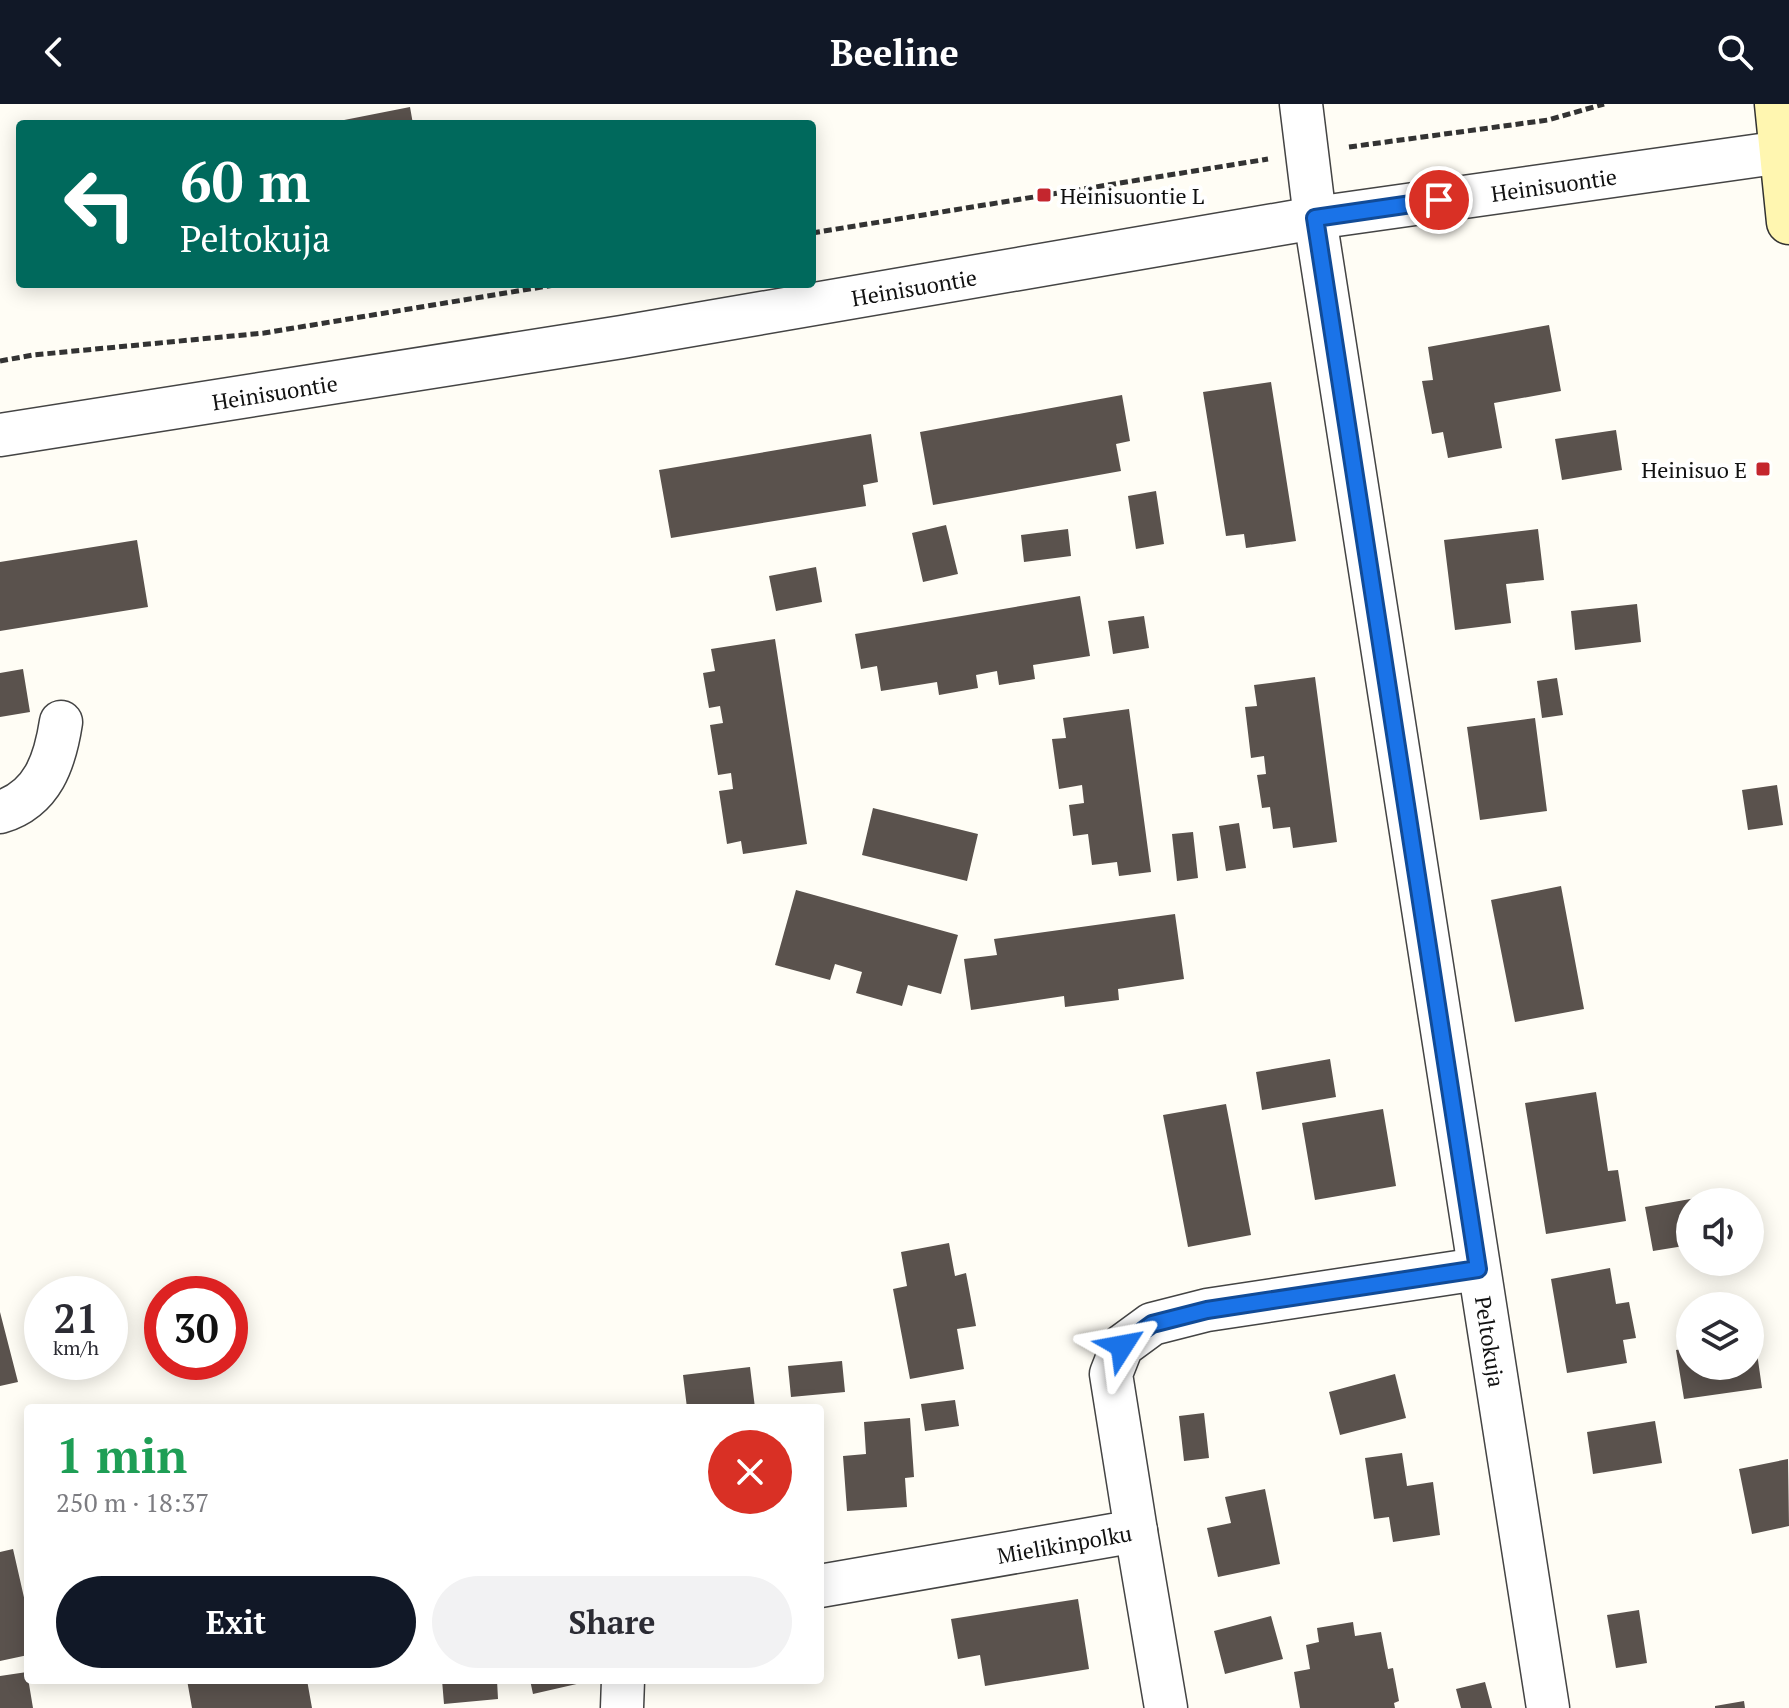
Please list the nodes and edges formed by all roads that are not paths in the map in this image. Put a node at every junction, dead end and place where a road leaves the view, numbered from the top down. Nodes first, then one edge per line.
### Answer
1 (1301, 104) edge
2 (1777, 104) edge
3 (1782, 152) junction
4 (1315, 218) junction
5 (1789, 222) edge
6 (0, 435) edge
7 (61, 722) dead end
8 (0, 812) edge
9 (1478, 1269) junction
10 (1136, 1531) junction
11 (824, 1585) edge
12 (623, 1684) edge
13 (622, 1708) edge
14 (1166, 1708) edge
15 (1548, 1708) edge

1 - 4 street, Peltokuja
2 - 3 main road
3 - 4 street, Heinisuontie
3 - 5 main road
4 - 6 street, Heinisuontie
4 - 9 street, Peltokuja
7 - 8 street
9 - 10 street, Mielikinpolku
9 - 15 street, Peltokuja
10 - 11 street, Mielikinpolku
10 - 14 street
12 - 13 street

